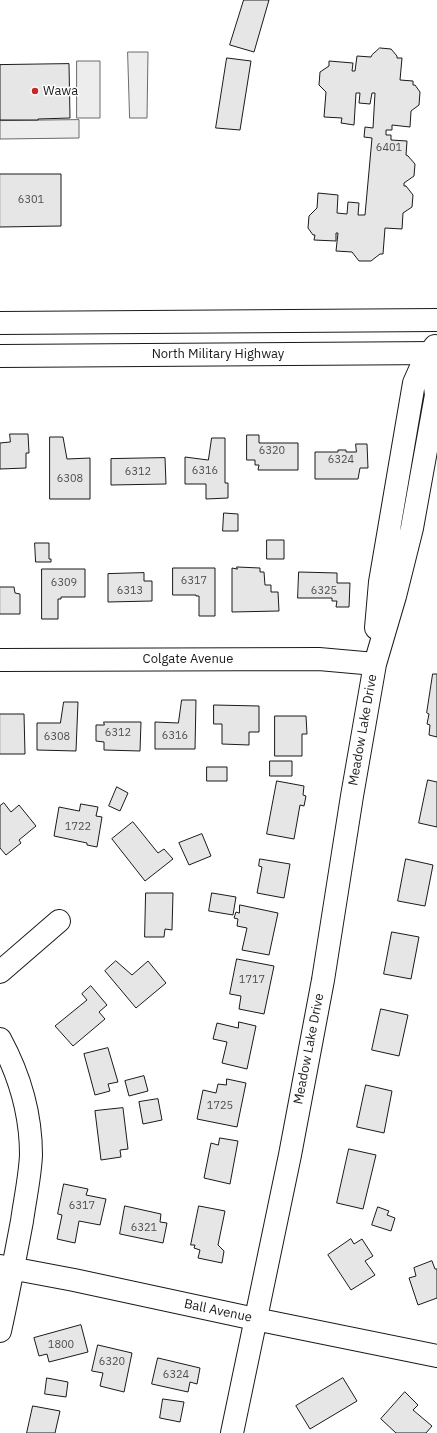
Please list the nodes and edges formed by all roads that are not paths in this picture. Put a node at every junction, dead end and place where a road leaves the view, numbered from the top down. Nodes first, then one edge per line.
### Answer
1 (437, 320) edge
2 (0, 323) edge
3 (435, 349) edge
4 (0, 356) edge
5 (0, 660) edge
6 (375, 664) junction
7 (58, 921) dead end
8 (0, 972) edge
9 (0, 1039) edge
10 (6, 1268) edge
11 (255, 1319) junction
12 (0, 1331) edge
13 (437, 1356) edge
14 (232, 1433) edge

1 - 2 street
3 - 4 street, North Military Highway
3 - 6 street, Meadow Lake Drive
5 - 6 street, Colgate Avenue
6 - 11 street, Meadow Lake Drive
7 - 8 street
9 - 10 street
10 - 11 street, Ball Avenue
10 - 12 street
11 - 13 street, Ball Avenue
11 - 14 street, Meadow Lake Drive

